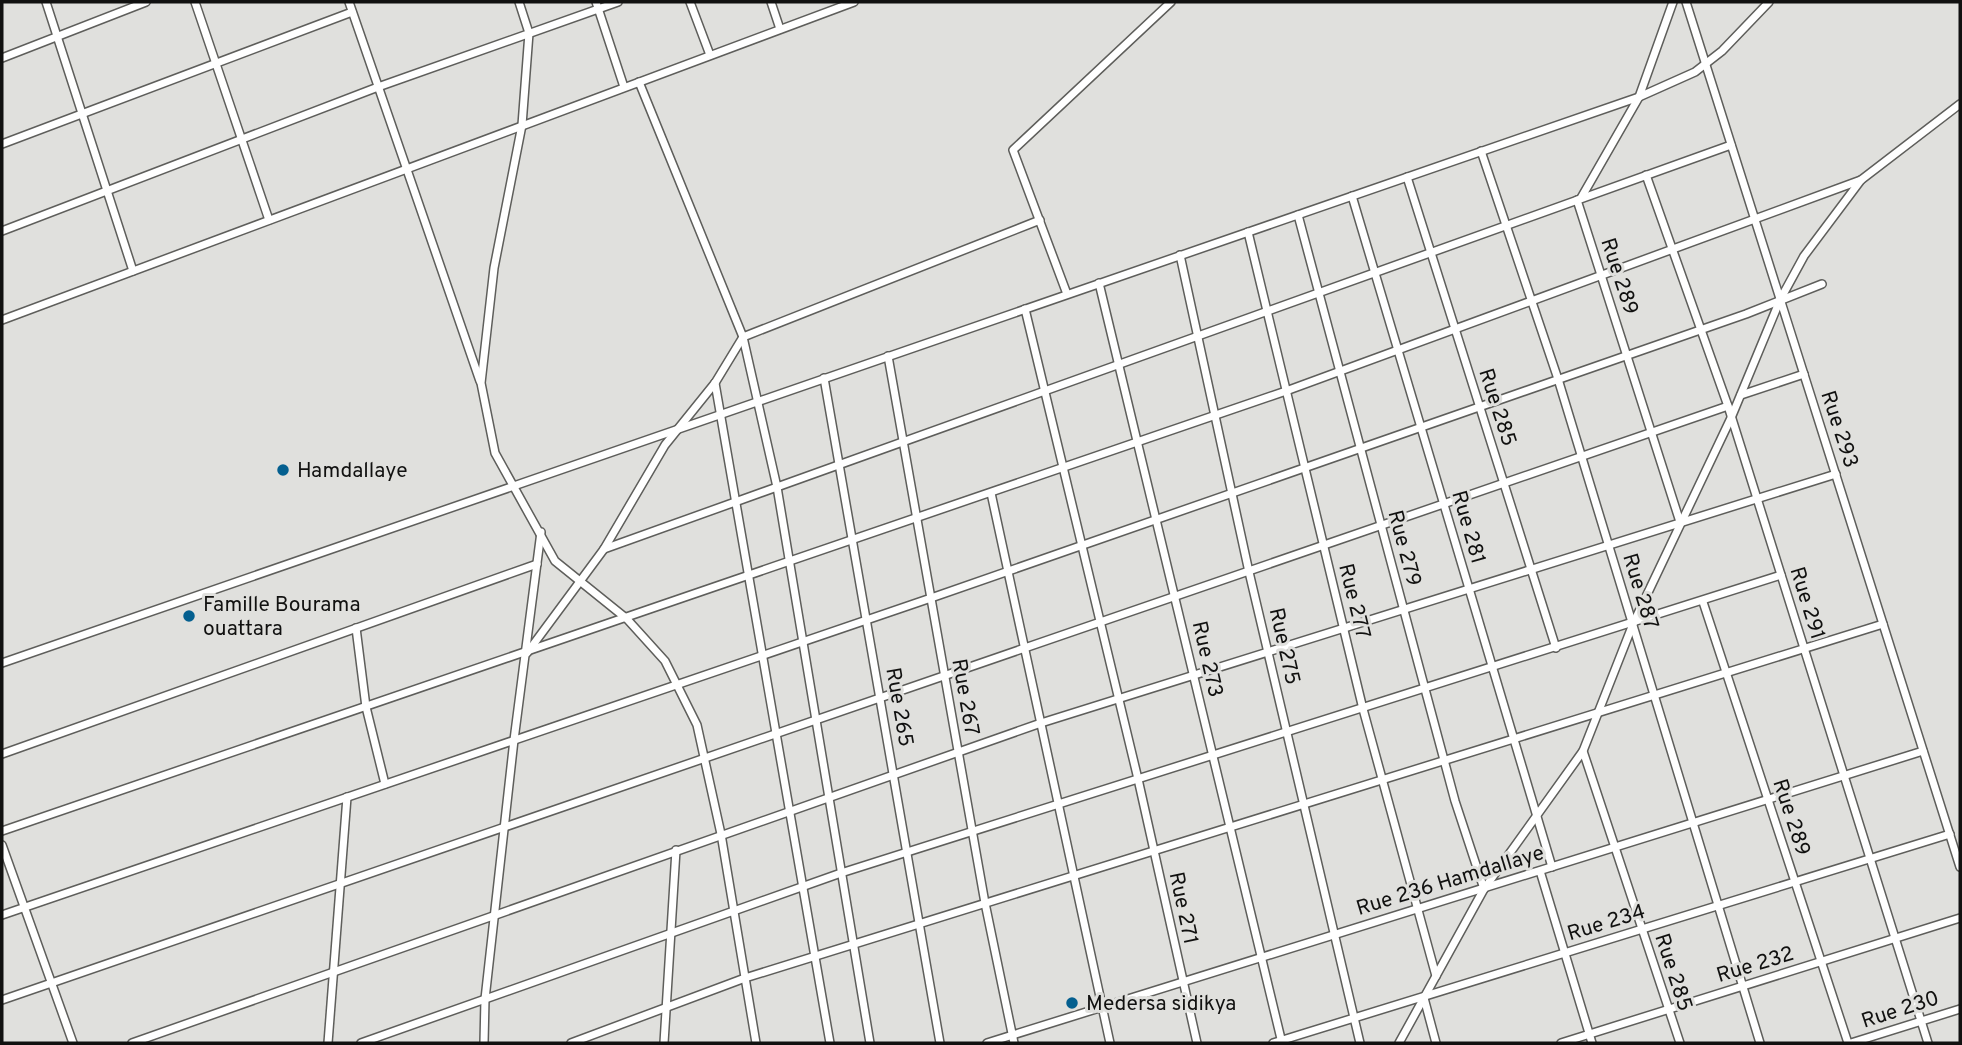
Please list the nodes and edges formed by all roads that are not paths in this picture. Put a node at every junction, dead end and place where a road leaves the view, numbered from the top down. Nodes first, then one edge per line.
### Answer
1 (46, 2) edge
2 (146, 2) edge
3 (195, 2) edge
4 (349, 2) edge
5 (519, 2) edge
6 (618, 2) edge
7 (690, 2) edge
8 (771, 2) edge
9 (854, 2) edge
10 (1171, 2) edge
11 (1673, 2) edge
12 (1686, 2) edge
13 (1769, 2) edge
14 (597, 5) edge
15 (352, 12) junction
16 (780, 29) junction
17 (529, 33) junction
18 (57, 36) junction
19 (710, 55) junction
20 (2, 58) edge
21 (215, 62) junction
22 (1705, 64) junction
23 (639, 82) junction
24 (378, 87) junction
25 (624, 87) junction
26 (1639, 97) junction
27 (1960, 104) edge
28 (81, 114) junction
29 (522, 125) junction
30 (242, 141) junction
31 (2, 144) edge
32 (1731, 145) junction
33 (1481, 152) junction
34 (406, 169) junction
35 (1646, 175) junction
36 (1407, 177) junction
37 (1861, 180) junction
38 (105, 192) junction
39 (1352, 196) junction
40 (1579, 199) junction
41 (1298, 215) junction
42 (1755, 219) junction
43 (269, 220) junction
44 (1040, 220) junction
45 (1506, 225) junction
46 (2, 231) edge
47 (1248, 232) junction
48 (1673, 249) junction
49 (1430, 253) junction
50 (1180, 255) junction
51 (133, 271) junction
52 (1376, 272) junction
53 (1602, 276) junction
54 (1099, 283) junction
55 (1822, 284) dead end
56 (1319, 293) junction
57 (1067, 294) junction
58 (1780, 300) junction
59 (1531, 301) junction
60 (1025, 309) junction
61 (1267, 311) junction
62 (2, 320) edge
63 (1455, 329) junction
64 (1702, 329) junction
65 (1198, 336) junction
66 (743, 337) junction
67 (1399, 349) junction
68 (1627, 355) junction
69 (888, 356) junction
70 (1120, 364) junction
71 (1340, 371) junction
72 (1804, 374) junction
73 (824, 378) junction
74 (1558, 379) junction
75 (481, 383) junction
76 (715, 383) junction
77 (1044, 391) junction
78 (1286, 391) junction
79 (1741, 395) junction
80 (757, 401) junction
81 (1728, 406) junction
82 (1480, 407) junction
83 (721, 413) junction
84 (1215, 416) junction
85 (1731, 418) junction
86 (1422, 427) junction
87 (679, 428) junction
88 (1653, 433) junction
89 (904, 442) junction
90 (1138, 442) junction
91 (1360, 449) junction
92 (1582, 458) junction
93 (839, 464) junction
94 (1062, 468) junction
95 (1305, 468) junction
96 (1836, 474) junction
97 (513, 484) junction
98 (1504, 484) junction
99 (777, 487) junction
100 (991, 493) junction
101 (1232, 493) junction
102 (1757, 499) junction
103 (737, 501) junction
104 (1445, 505) junction
105 (917, 518) junction
106 (1157, 519) junction
107 (1681, 523) junction
108 (1381, 527) junction
109 (541, 532) junction
110 (853, 540) junction
111 (1608, 545) junction
112 (1081, 546) junction
113 (1324, 547) junction
114 (604, 549) junction
115 (790, 562) junction
116 (537, 564) junction
117 (1531, 569) junction
118 (1008, 571) junction
119 (1249, 572) junction
120 (1781, 575) junction
121 (750, 576) junction
122 (581, 583) junction
123 (1470, 589) junction
124 (931, 598) junction
125 (1175, 598) junction
126 (1703, 602) junction
127 (1404, 609) junction
128 (626, 619) junction
129 (867, 619) junction
130 (1100, 624) junction
131 (1633, 624) junction
132 (1883, 624) junction
133 (356, 628) junction
134 (1343, 628) junction
135 (802, 642) junction
136 (1025, 648) junction
137 (1556, 648) junction
138 (1804, 648) junction
139 (1268, 652) junction
140 (527, 653) junction
141 (763, 655) junction
142 (2, 663) edge
143 (1493, 668) junction
144 (1726, 672) junction
145 (1194, 675) junction
146 (945, 676) junction
147 (679, 684) junction
148 (1425, 689) junction
149 (1654, 695) junction
150 (880, 697) junction
151 (1119, 698) junction
152 (366, 708) junction
153 (1363, 709) junction
154 (1598, 713) junction
155 (815, 720) junction
156 (1041, 723) junction
157 (1287, 732) junction
158 (776, 733) junction
159 (1514, 739) junction
160 (514, 740) junction
161 (958, 751) junction
162 (1583, 751) junction
163 (1923, 751) junction
164 (2, 754) edge
165 (1213, 755) junction
166 (704, 757) junction
167 (1444, 760) junction
168 (893, 774) junction
169 (1844, 776) junction
170 (1138, 779) junction
171 (1381, 780) junction
172 (385, 784) junction
173 (347, 797) junction
174 (827, 797) junction
175 (1768, 800) junction
176 (1058, 804) junction
177 (1304, 804) junction
178 (790, 811) junction
179 (1537, 818) junction
180 (1693, 823) junction
181 (506, 824) junction
182 (1230, 827) junction
183 (2, 831) edge
184 (972, 831) junction
185 (721, 834) junction
186 (1950, 834) junction
187 (2, 845) edge
188 (1615, 848) junction
189 (677, 850) junction
190 (1154, 851) junction
191 (907, 852) junction
192 (1870, 859) junction
193 (1552, 867) junction
194 (1960, 867) edge
195 (1539, 871) junction
196 (841, 873) junction
197 (1074, 876) junction
198 (1795, 882) junction
199 (341, 883) junction
200 (803, 886) junction
201 (1484, 889) junction
202 (985, 903) junction
203 (1717, 906) junction
204 (24, 907) junction
205 (1416, 909) junction
206 (734, 911) junction
207 (497, 912) junction
208 (2, 915) edge
209 (1960, 918) edge
210 (919, 924) junction
211 (1642, 929) junction
212 (671, 933) junction
213 (1335, 935) junction
214 (1895, 938) junction
215 (852, 945) junction
216 (1564, 953) junction
217 (815, 956) junction
218 (1261, 958) junction
219 (1821, 962) junction
220 (334, 973) junction
221 (1436, 976) junction
222 (745, 978) junction
223 (1183, 982) junction
224 (51, 983) junction
225 (1742, 986) junction
226 (1424, 998) junction
227 (485, 999) junction
228 (2, 1000) edge
229 (666, 1007) junction
230 (1102, 1007) junction
231 (1668, 1009) junction
232 (1960, 1009) edge
233 (1354, 1018) junction
234 (1921, 1021) junction
235 (1589, 1034) junction
236 (1013, 1039) edge
237 (1278, 1042) edge
238 (73, 1043) edge
239 (132, 1043) edge
240 (328, 1043) edge
241 (361, 1043) edge
242 (484, 1043) edge
243 (571, 1043) edge
244 (664, 1043) edge
245 (756, 1043) edge
246 (830, 1043) edge
247 (870, 1043) edge
248 (940, 1043) edge
249 (987, 1043) edge
250 (1110, 1043) edge
251 (1197, 1043) edge
252 (1360, 1043) edge
253 (1399, 1043) edge
254 (1436, 1043) edge
255 (1561, 1043) edge
256 (1592, 1043) edge
257 (1680, 1043) edge
258 (1760, 1043) edge
259 (1849, 1043) edge
260 (1928, 1043) edge

1 - 18 street
2 - 18 street
3 - 21 street
4 - 15 street
5 - 17 street
6 - 14 street
7 - 19 street
8 - 16 street
9 - 16 street
10 - 44 street
11 - 26 street
12 - 22 street, Rue 293
13 - 22 street
14 - 17 street
14 - 25 street
15 - 21 street
15 - 24 street
16 - 19 street
17 - 24 street
17 - 29 street
18 - 20 street
18 - 28 street
19 - 23 street
21 - 28 street
21 - 30 street
22 - 26 street
22 - 32 street, Rue 293
23 - 25 street
23 - 66 street
24 - 30 street
24 - 34 street
25 - 29 street
26 - 33 street
26 - 40 street
27 - 37 street
28 - 31 street
28 - 38 street
29 - 34 street
29 - 75 street
30 - 38 street
30 - 43 street
32 - 35 street
32 - 42 street, Rue 293
33 - 36 street
33 - 45 street, Rue 287
34 - 43 street
34 - 75 street
35 - 40 street
35 - 48 street, Rue 291
36 - 39 street
36 - 49 street, Rue 285
37 - 42 street
37 - 58 street
38 - 46 street
38 - 51 street
39 - 41 street
39 - 52 street, Rue 281
40 - 45 street
40 - 53 street, Rue 289
41 - 47 street
41 - 56 street, Rue 279
42 - 48 street
42 - 58 street, Rue 293
43 - 51 street
44 - 57 street
44 - 66 street
45 - 49 street
45 - 59 street, Rue 287
47 - 50 street
47 - 61 street, Rue 277
48 - 53 street
48 - 64 street, Rue 291
49 - 52 street
49 - 63 street, Rue 285
50 - 54 street
50 - 65 street, Rue 275
51 - 62 street
52 - 56 street
52 - 67 street, Rue 281
53 - 59 street
53 - 68 street, Rue 289
54 - 57 street
54 - 70 street, Rue 273
55 - 58 street
56 - 61 street
56 - 71 street, Rue 279
57 - 60 street
58 - 64 street
58 - 72 street, Rue 293
58 - 79 street
59 - 63 street
59 - 74 street, Rue 287
60 - 69 street
60 - 77 street, Rue 271
61 - 65 street
61 - 78 street, Rue 277
63 - 67 street
63 - 82 street, Rue 285
64 - 68 street
64 - 81 street, Rue 291
65 - 70 street
65 - 84 street, Rue 275
66 - 76 street
66 - 80 street
67 - 71 street
67 - 86 street, Rue 281
68 - 74 street
68 - 88 street, Rue 289
69 - 73 street
69 - 89 street, Rue 267
70 - 77 street
70 - 90 street, Rue 273
71 - 78 street
71 - 91 street, Rue 279
72 - 79 street
72 - 96 street, Rue 293
73 - 80 street
73 - 93 street, Rue 265
74 - 82 street
74 - 92 street, Rue 287
75 - 97 street
76 - 83 street
76 - 87 street
77 - 89 street
77 - 94 street, Rue 271
78 - 84 street
78 - 95 street, Rue 277
79 - 85 street
80 - 83 street
80 - 99 street
81 - 85 street, Rue 291
81 - 88 street
82 - 86 street
82 - 98 street, Rue 285
83 - 87 street
83 - 103 street
84 - 90 street
84 - 101 street, Rue 275
85 - 102 street, Rue 291
85 - 107 street
86 - 91 street
86 - 104 street, Rue 281
87 - 97 street
87 - 114 street
88 - 92 street
88 - 107 street, Rue 289
89 - 93 street
89 - 105 street, Rue 267
90 - 94 street
90 - 106 street, Rue 273
91 - 95 street
91 - 108 street, Rue 279
92 - 98 street
92 - 111 street, Rue 287
93 - 99 street
93 - 110 street, Rue 265
94 - 100 street
94 - 112 street, Rue 271
95 - 101 street
95 - 113 street, Rue 277
96 - 102 street
96 - 132 street, Rue 293
97 - 109 street
97 - 142 street
98 - 104 street
98 - 117 street, Rue 285
99 - 103 street
99 - 115 street
100 - 105 street
100 - 118 street
101 - 106 street
101 - 119 street, Rue 275
102 - 107 street
102 - 120 street, Rue 291
103 - 114 street
103 - 121 street
104 - 108 street
104 - 123 street, Rue 281
105 - 110 street
105 - 124 street, Rue 267
106 - 112 street
106 - 125 street, Rue 273
107 - 111 street
107 - 131 street
108 - 113 street
108 - 127 street, Rue 279
109 - 116 street
109 - 122 street
110 - 115 street
110 - 129 street, Rue 265
111 - 117 street
111 - 131 street, Rue 287
112 - 118 street
112 - 130 street, Rue 271
113 - 119 street
113 - 134 street, Rue 277
114 - 122 street
115 - 121 street
115 - 135 street
116 - 133 street
116 - 140 street
117 - 123 street
117 - 137 street, Rue 285
118 - 124 street
118 - 136 street
119 - 125 street
119 - 139 street, Rue 275
120 - 126 street
120 - 138 street, Rue 291
121 - 128 street
121 - 141 street
122 - 128 street
122 - 140 street
123 - 127 street
123 - 143 street, Rue 281
124 - 129 street
124 - 146 street, Rue 267
125 - 130 street
125 - 145 street, Rue 273
126 - 131 street
126 - 144 street, Rue 289
127 - 134 street
127 - 148 street, Rue 279
128 - 140 street
128 - 147 street
129 - 135 street
129 - 150 street, Rue 265
130 - 136 street
130 - 151 street, Rue 271
131 - 137 street
131 - 149 street, Rue 287
131 - 154 street
132 - 138 street
132 - 163 street, Rue 293
133 - 152 street
133 - 164 street
134 - 139 street
134 - 153 street, Rue 277
135 - 141 street
135 - 155 street
136 - 146 street
136 - 156 street
137 - 143 street
138 - 144 street
138 - 169 street, Rue 291
139 - 145 street
139 - 157 street, Rue 275
140 - 152 street
140 - 160 street
141 - 147 street
141 - 158 street
143 - 148 street
143 - 159 street, Rue 281
144 - 149 street
144 - 175 street, Rue 289
145 - 151 street
145 - 165 street, Rue 273
146 - 150 street
146 - 161 street, Rue 267
147 - 160 street
147 - 166 street
148 - 153 street
148 - 167 street, Rue 279
149 - 154 street
149 - 180 street, Rue 287
150 - 155 street
150 - 168 street, Rue 265
151 - 156 street
151 - 170 street, Rue 271
152 - 172 street
152 - 183 street
153 - 157 street
153 - 171 street, Rue 277
154 - 159 street
154 - 162 street
155 - 158 street
155 - 174 street
156 - 161 street
156 - 176 street
157 - 165 street
157 - 177 street, Rue 275
158 - 166 street
158 - 178 street
159 - 167 street
159 - 179 street, Rue 281
160 - 172 street
160 - 181 street
161 - 168 street
161 - 184 street, Rue 267
162 - 179 street
162 - 188 street, Rue 285
163 - 169 street, Rue 236 Hamdallaye
163 - 186 street, Rue 293
165 - 170 street
165 - 182 street, Rue 273
166 - 181 street
166 - 185 street
167 - 171 street
167 - 201 street, Rue 279
168 - 174 street
168 - 191 street, Rue 265
169 - 175 street, Rue 236 Hamdallaye
169 - 192 street, Rue 291
170 - 176 street
170 - 190 street, Rue 271
171 - 177 street
171 - 205 street, Rue 277
172 - 173 street
173 - 199 street
173 - 204 street
174 - 178 street
174 - 196 street
175 - 180 street, Rue 236 Hamdallaye
175 - 198 street, Rue 289
176 - 184 street
176 - 197 street
177 - 182 street
177 - 213 street, Rue 275
178 - 185 street
178 - 200 street
179 - 193 street, Rue 281
179 - 201 street
180 - 188 street, Rue 236 Hamdallaye
180 - 203 street, Rue 287
181 - 199 street
181 - 207 street
182 - 190 street
182 - 218 street, Rue 273
184 - 191 street
184 - 202 street, Rue 267
185 - 189 street
185 - 206 street
186 - 192 street, Rue 234
186 - 194 street, Rue 293
187 - 204 street
188 - 193 street, Rue 236 Hamdallaye
188 - 211 street, Rue 285
189 - 207 street
189 - 212 street
190 - 197 street
190 - 223 street, Rue 271
191 - 196 street
191 - 210 street, Rue 265
192 - 198 street, Rue 234
192 - 214 street, Rue 291
193 - 195 street, Rue 236 Hamdallaye
195 - 201 street, Rue 236 Hamdallaye
195 - 216 street
196 - 200 street
196 - 215 street
197 - 202 street
197 - 230 street
198 - 203 street, Rue 234
198 - 219 street, Rue 289
199 - 220 street
199 - 224 street
200 - 206 street
200 - 217 street
201 - 205 street, Rue 236 Hamdallaye
201 - 221 street
202 - 210 street
202 - 236 street, Rue 267
203 - 211 street, Rue 234
203 - 225 street, Rue 287
204 - 208 street
204 - 224 street
205 - 213 street, Rue 236 Hamdallaye
205 - 221 street, Rue 277
206 - 212 street
206 - 222 street
207 - 220 street
207 - 227 street
209 - 214 street, Rue 232
210 - 215 street
210 - 248 street, Rue 265
211 - 216 street, Rue 234
211 - 231 street, Rue 285
212 - 227 street
212 - 229 street
213 - 218 street, Rue 236 Hamdallaye
213 - 233 street, Rue 275
214 - 219 street, Rue 232
214 - 234 street, Rue 291
215 - 217 street
215 - 247 street
216 - 226 street, Rue 234
216 - 235 street
217 - 222 street
217 - 246 street
218 - 223 street, Rue 236 Hamdallaye
218 - 237 street, Rue 273
219 - 225 street, Rue 232
219 - 259 street, Rue 289
220 - 239 street
220 - 240 street
221 - 226 street
222 - 229 street
222 - 245 street
223 - 230 street, Rue 236 Hamdallaye
223 - 251 street, Rue 271
224 - 228 street
224 - 238 street
225 - 231 street, Rue 232
225 - 258 street, Rue 287
226 - 233 street, Rue 234
226 - 253 street
226 - 254 street
227 - 241 street
227 - 242 street
229 - 243 street
229 - 244 street
230 - 236 street, Rue 236 Hamdallaye
230 - 250 street
231 - 235 street, Rue 232
231 - 257 street, Rue 285
232 - 234 street, Rue 230
233 - 237 street, Rue 234
233 - 252 street, Rue 275
234 - 259 street, Rue 230
234 - 260 street, Rue 291
235 - 255 street, Rue 232
235 - 256 street
236 - 249 street, Rue 236 Hamdallaye

